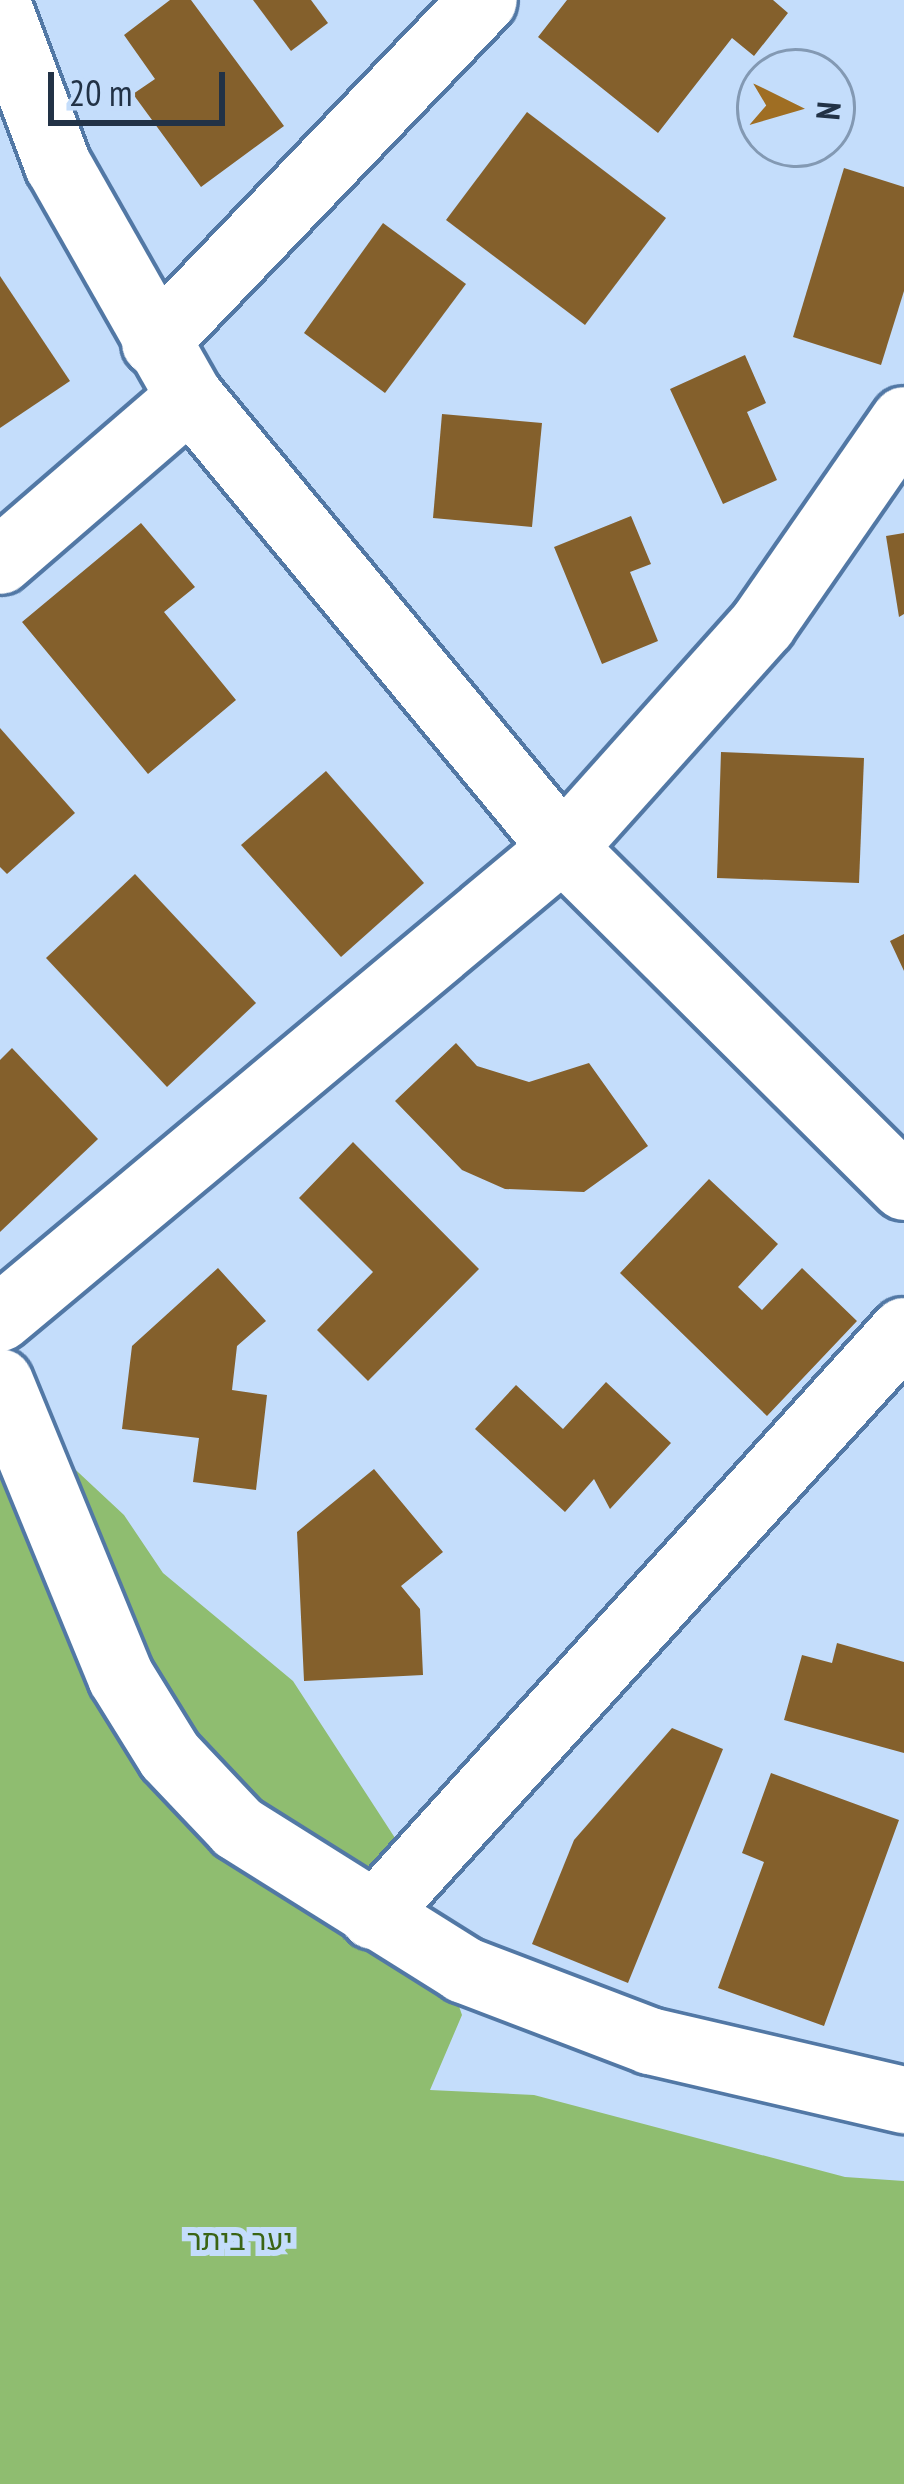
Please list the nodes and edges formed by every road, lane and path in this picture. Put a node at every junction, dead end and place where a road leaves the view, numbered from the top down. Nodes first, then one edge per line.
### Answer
1 (484, 0) edge
2 (0, 11) edge
3 (172, 370) junction
4 (904, 420) edge
5 (0, 561) edge
6 (562, 848) junction
7 (904, 1186) edge
8 (0, 1318) edge
9 (904, 1331) edge
10 (0, 1382) edge
11 (373, 1916) junction
12 (904, 2100) edge

1 - 3 street
2 - 3 street
3 - 5 street
3 - 6 street
4 - 6 street
6 - 7 street
6 - 8 street
9 - 11 street
10 - 11 street
11 - 12 street

